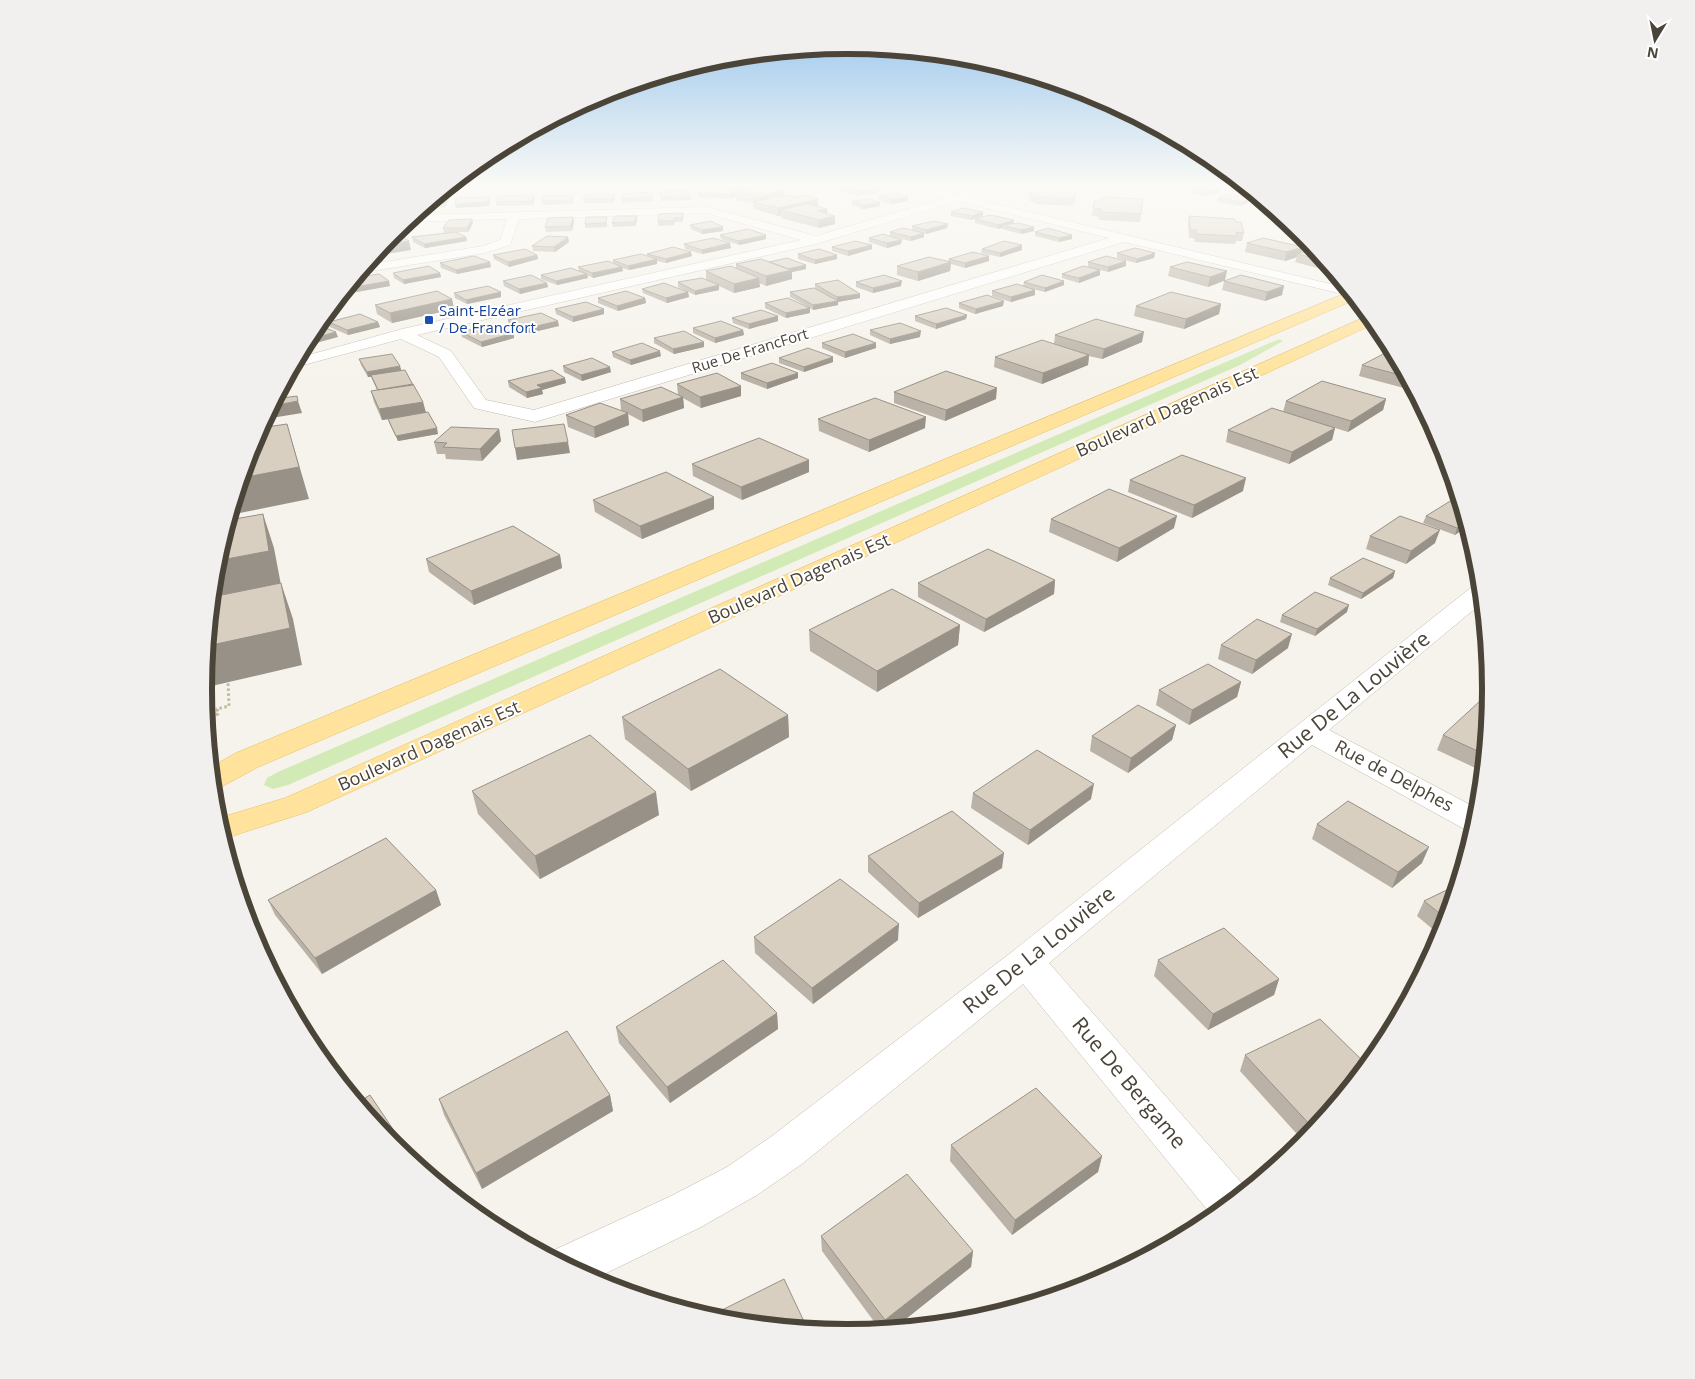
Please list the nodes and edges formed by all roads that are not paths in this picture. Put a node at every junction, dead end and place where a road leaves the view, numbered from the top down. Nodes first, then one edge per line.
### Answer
1 (473, 250) edge
2 (770, 250) edge
3 (1081, 250) edge
4 (1173, 250) edge
5 (372, 268) edge
6 (1343, 292) edge
7 (1347, 296) edge
8 (1366, 322) edge
9 (402, 334) junction
10 (304, 361) edge
11 (1476, 596) edge
12 (1309, 732) junction
13 (218, 776) edge
14 (1470, 818) edge
15 (227, 827) edge
16 (1026, 961) junction
17 (1227, 1200) edge
18 (575, 1264) edge

1 - 5 street
2 - 9 street
3 - 9 street, Rue De FrancFort
4 - 6 street
7 - 13 main road, Boulevard Dagenais Est
8 - 15 main road, Boulevard Dagenais Est
9 - 10 street
11 - 12 street, Rue De La Louvière
12 - 14 street, Rue de Delphes
12 - 16 street, Rue De La Louvière
16 - 17 street, Rue De Bergame
16 - 18 street, Rue De La Louvière

